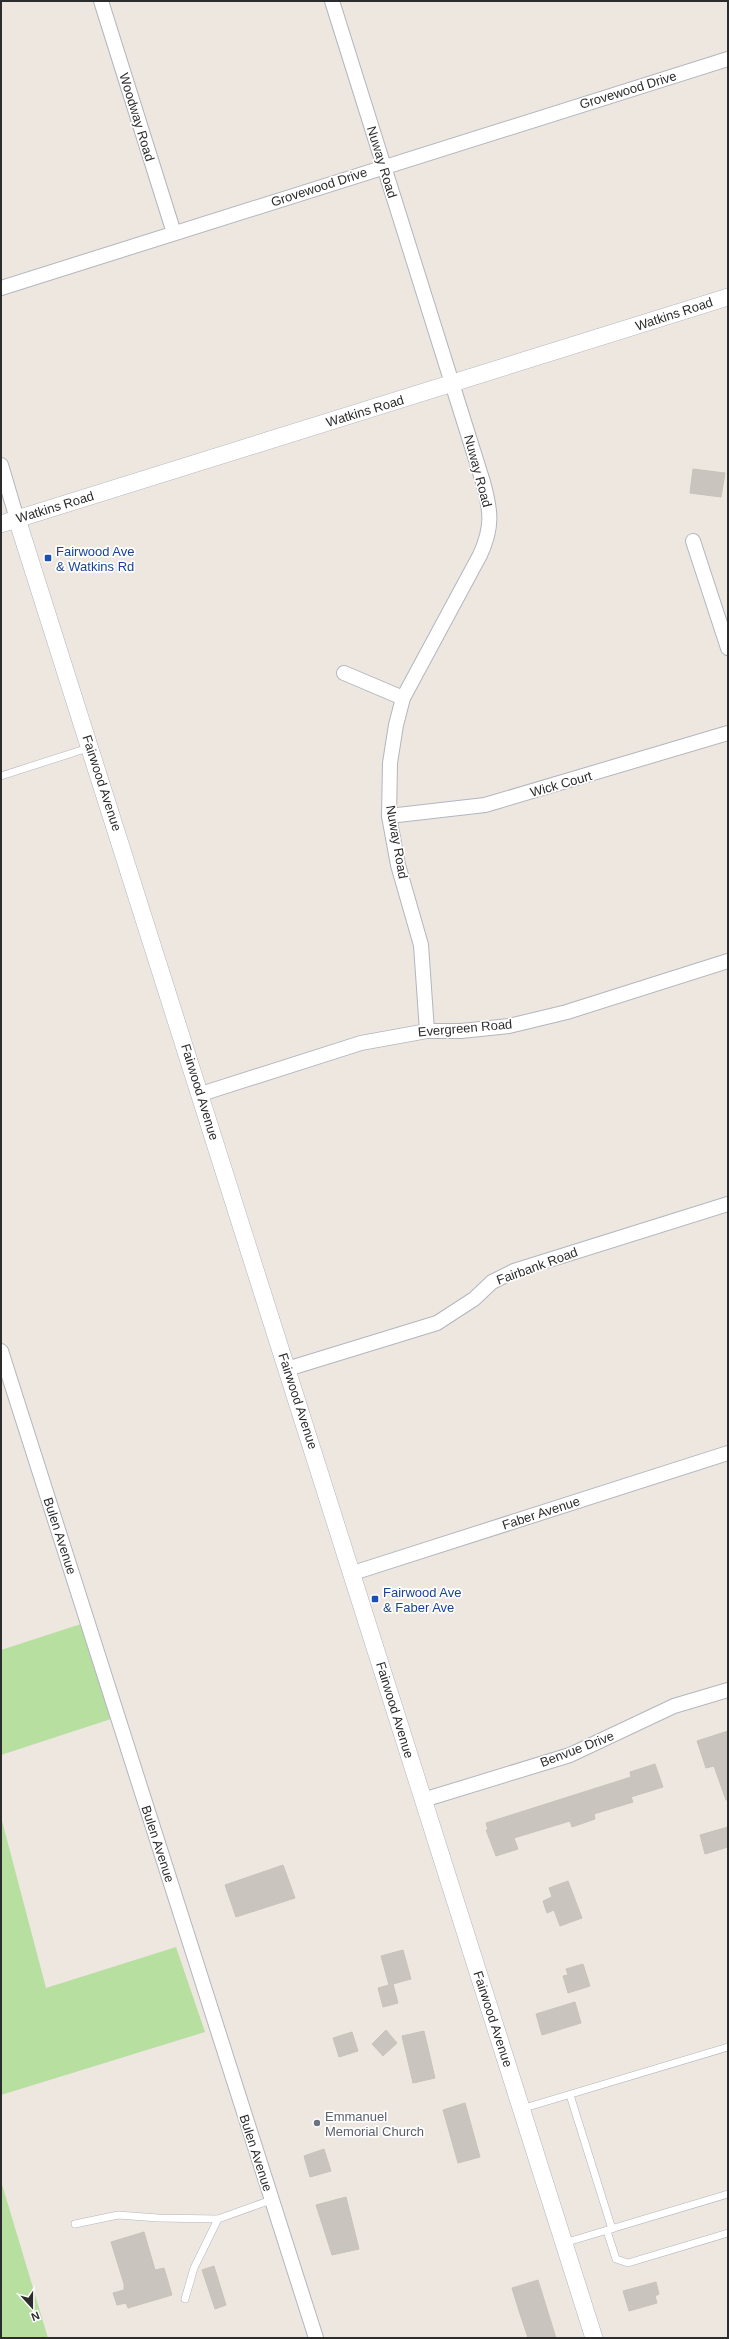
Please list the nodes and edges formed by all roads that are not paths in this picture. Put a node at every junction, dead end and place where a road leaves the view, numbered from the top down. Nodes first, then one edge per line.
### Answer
1 (101, 1) edge
2 (332, 1) edge
3 (728, 59) edge
4 (383, 166) junction
5 (174, 233) junction
6 (1, 288) edge
7 (728, 297) edge
8 (452, 384) junction
9 (1, 465) edge
10 (17, 519) junction
11 (1, 524) edge
12 (693, 541) dead end
13 (728, 648) edge
14 (344, 673) dead end
15 (403, 698) junction
16 (728, 733) edge
17 (91, 747) junction
18 (1, 776) edge
19 (390, 816) junction
20 (728, 961) edge
21 (427, 1031) junction
22 (201, 1094) junction
23 (728, 1204) edge
24 (1, 1351) edge
25 (287, 1370) junction
26 (728, 1453) edge
27 (353, 1573) junction
28 (728, 1690) edge
29 (423, 1800) junction
30 (728, 2047) edge
31 (570, 2095) junction
32 (522, 2109) junction
33 (728, 2194) edge
34 (271, 2200) junction
35 (218, 2219) junction
36 (75, 2224) dead end
37 (609, 2230) junction
38 (728, 2233) edge
39 (564, 2243) junction
40 (185, 2299) dead end
41 (315, 2338) edge
42 (594, 2338) edge

1 - 5 street, Woodway Road
2 - 4 street, Nuway Road
3 - 4 street, Grovewood Drive
4 - 5 street, Grovewood Drive
4 - 8 street, Nuway Road
5 - 6 street, Grovewood Drive
7 - 8 street, Watkins Road
8 - 10 street, Watkins Road
8 - 15 street, Nuway Road
9 - 10 street, Fairwood Avenue
10 - 11 street, Watkins Road
10 - 17 street, Fairwood Avenue
12 - 13 street
14 - 15 street
15 - 19 street, Nuway Road
16 - 19 street, Wick Court
17 - 18 lane
17 - 22 street, Fairwood Avenue
19 - 21 street, Nuway Road
20 - 21 street, Evergreen Road
21 - 22 street, Evergreen Road
22 - 25 street, Fairwood Avenue
23 - 25 street, Fairbank Road
24 - 34 street, Bulen Avenue
25 - 27 street, Fairwood Avenue
26 - 27 street, Faber Avenue
27 - 29 street, Fairwood Avenue
28 - 29 street, Benvue Drive
29 - 32 street, Fairwood Avenue
30 - 31 lane
31 - 32 lane
31 - 37 lane
32 - 39 street, Fairwood Avenue
33 - 37 lane
34 - 35 lane
34 - 41 street, Bulen Avenue
35 - 36 lane
35 - 40 lane
37 - 38 lane
37 - 39 lane
39 - 42 street, Fairwood Avenue

